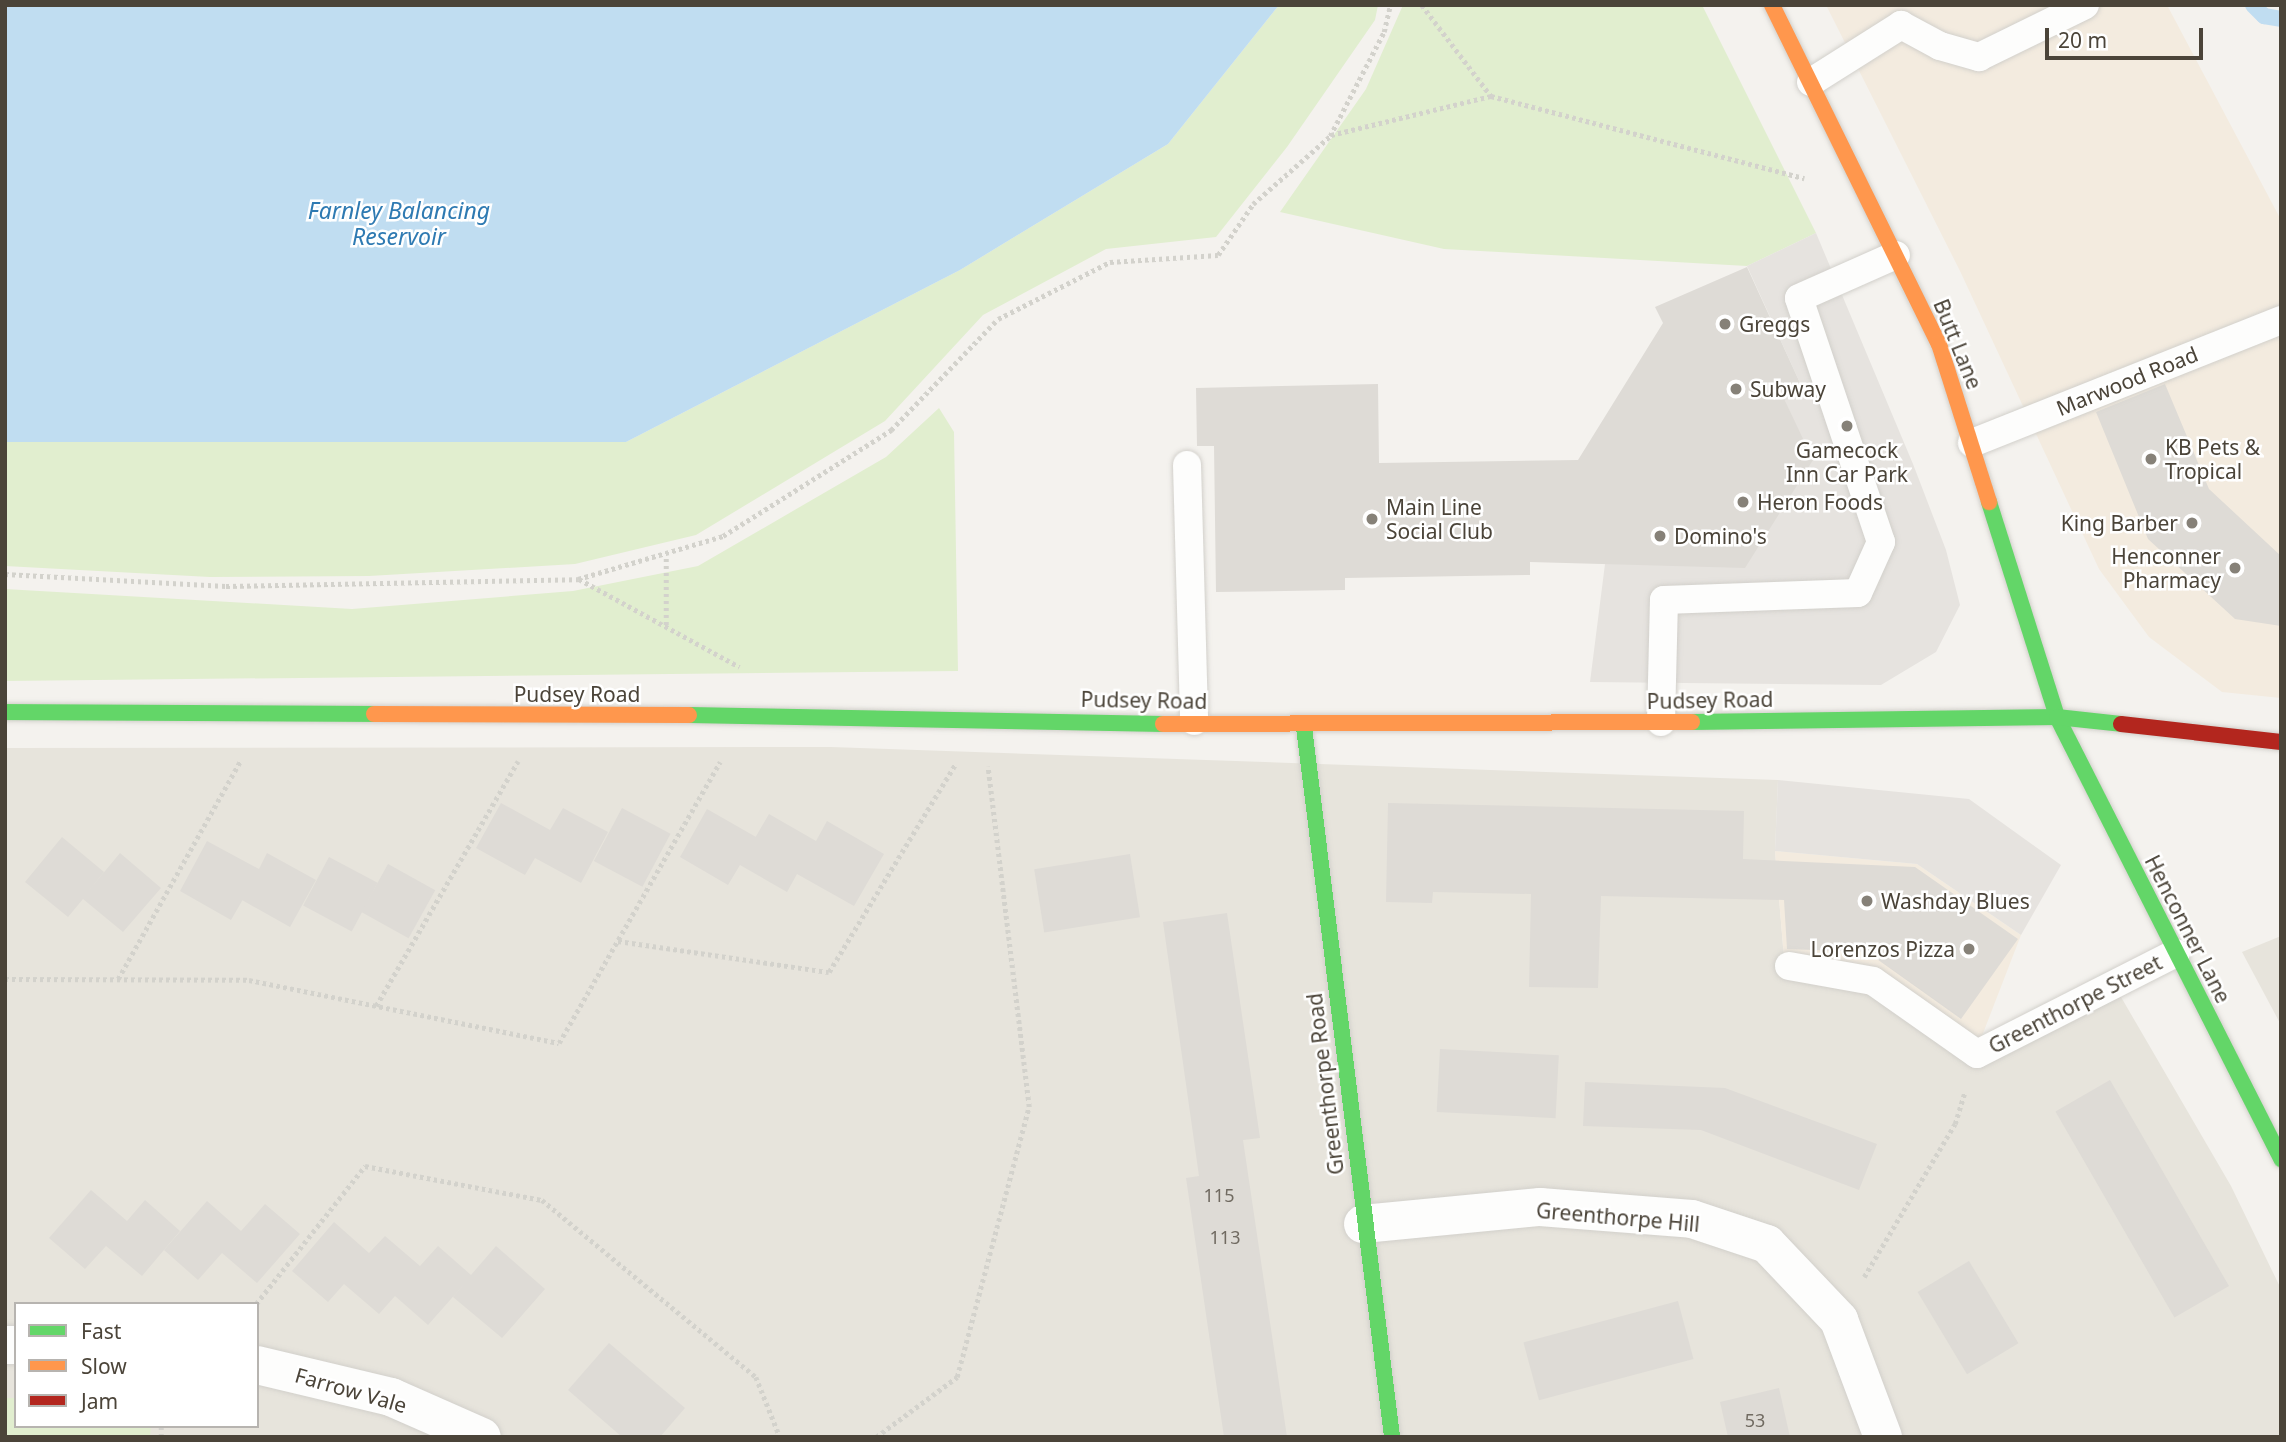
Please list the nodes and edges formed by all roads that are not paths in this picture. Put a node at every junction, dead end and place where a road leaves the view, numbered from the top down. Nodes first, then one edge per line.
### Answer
1 (1772, 5) edge
2 (2085, 5) edge
3 (1902, 15) edge
4 (1811, 82) junction
5 (1896, 255) junction
6 (2281, 320) edge
7 (1972, 443) junction
8 (1187, 465) dead end
9 (5, 712) edge
10 (2057, 717) junction
11 (1194, 722) junction
12 (1661, 722) junction
13 (1304, 727) junction
14 (2281, 743) edge
15 (2176, 953) junction
16 (1789, 966) dead end
17 (2281, 1159) edge
18 (1363, 1224) junction
19 (259, 1365) edge
20 (482, 1437) edge
21 (1392, 1437) edge
22 (1883, 1437) edge

1 - 4 main road, Butt Lane
2 - 3 lane
3 - 4 lane
4 - 5 main road, Butt Lane
5 - 7 main road, Butt Lane
5 - 12 lane
6 - 7 lane, Marwood Road
7 - 10 main road, Butt Lane
8 - 11 lane
9 - 11 main road, Pudsey Road
10 - 12 main road, Pudsey Road
10 - 14 main road, Pudsey Road
10 - 15 main road, Henconner Lane
11 - 13 main road, Pudsey Road
12 - 13 main road, Pudsey Road
13 - 18 main road, Greenthorpe Road
15 - 16 lane, Greenthorpe Street
15 - 17 main road, Henconner Lane
18 - 21 main road, Greenthorpe Road
18 - 22 street, Greenthorpe Hill
19 - 20 street, Farrow Vale

